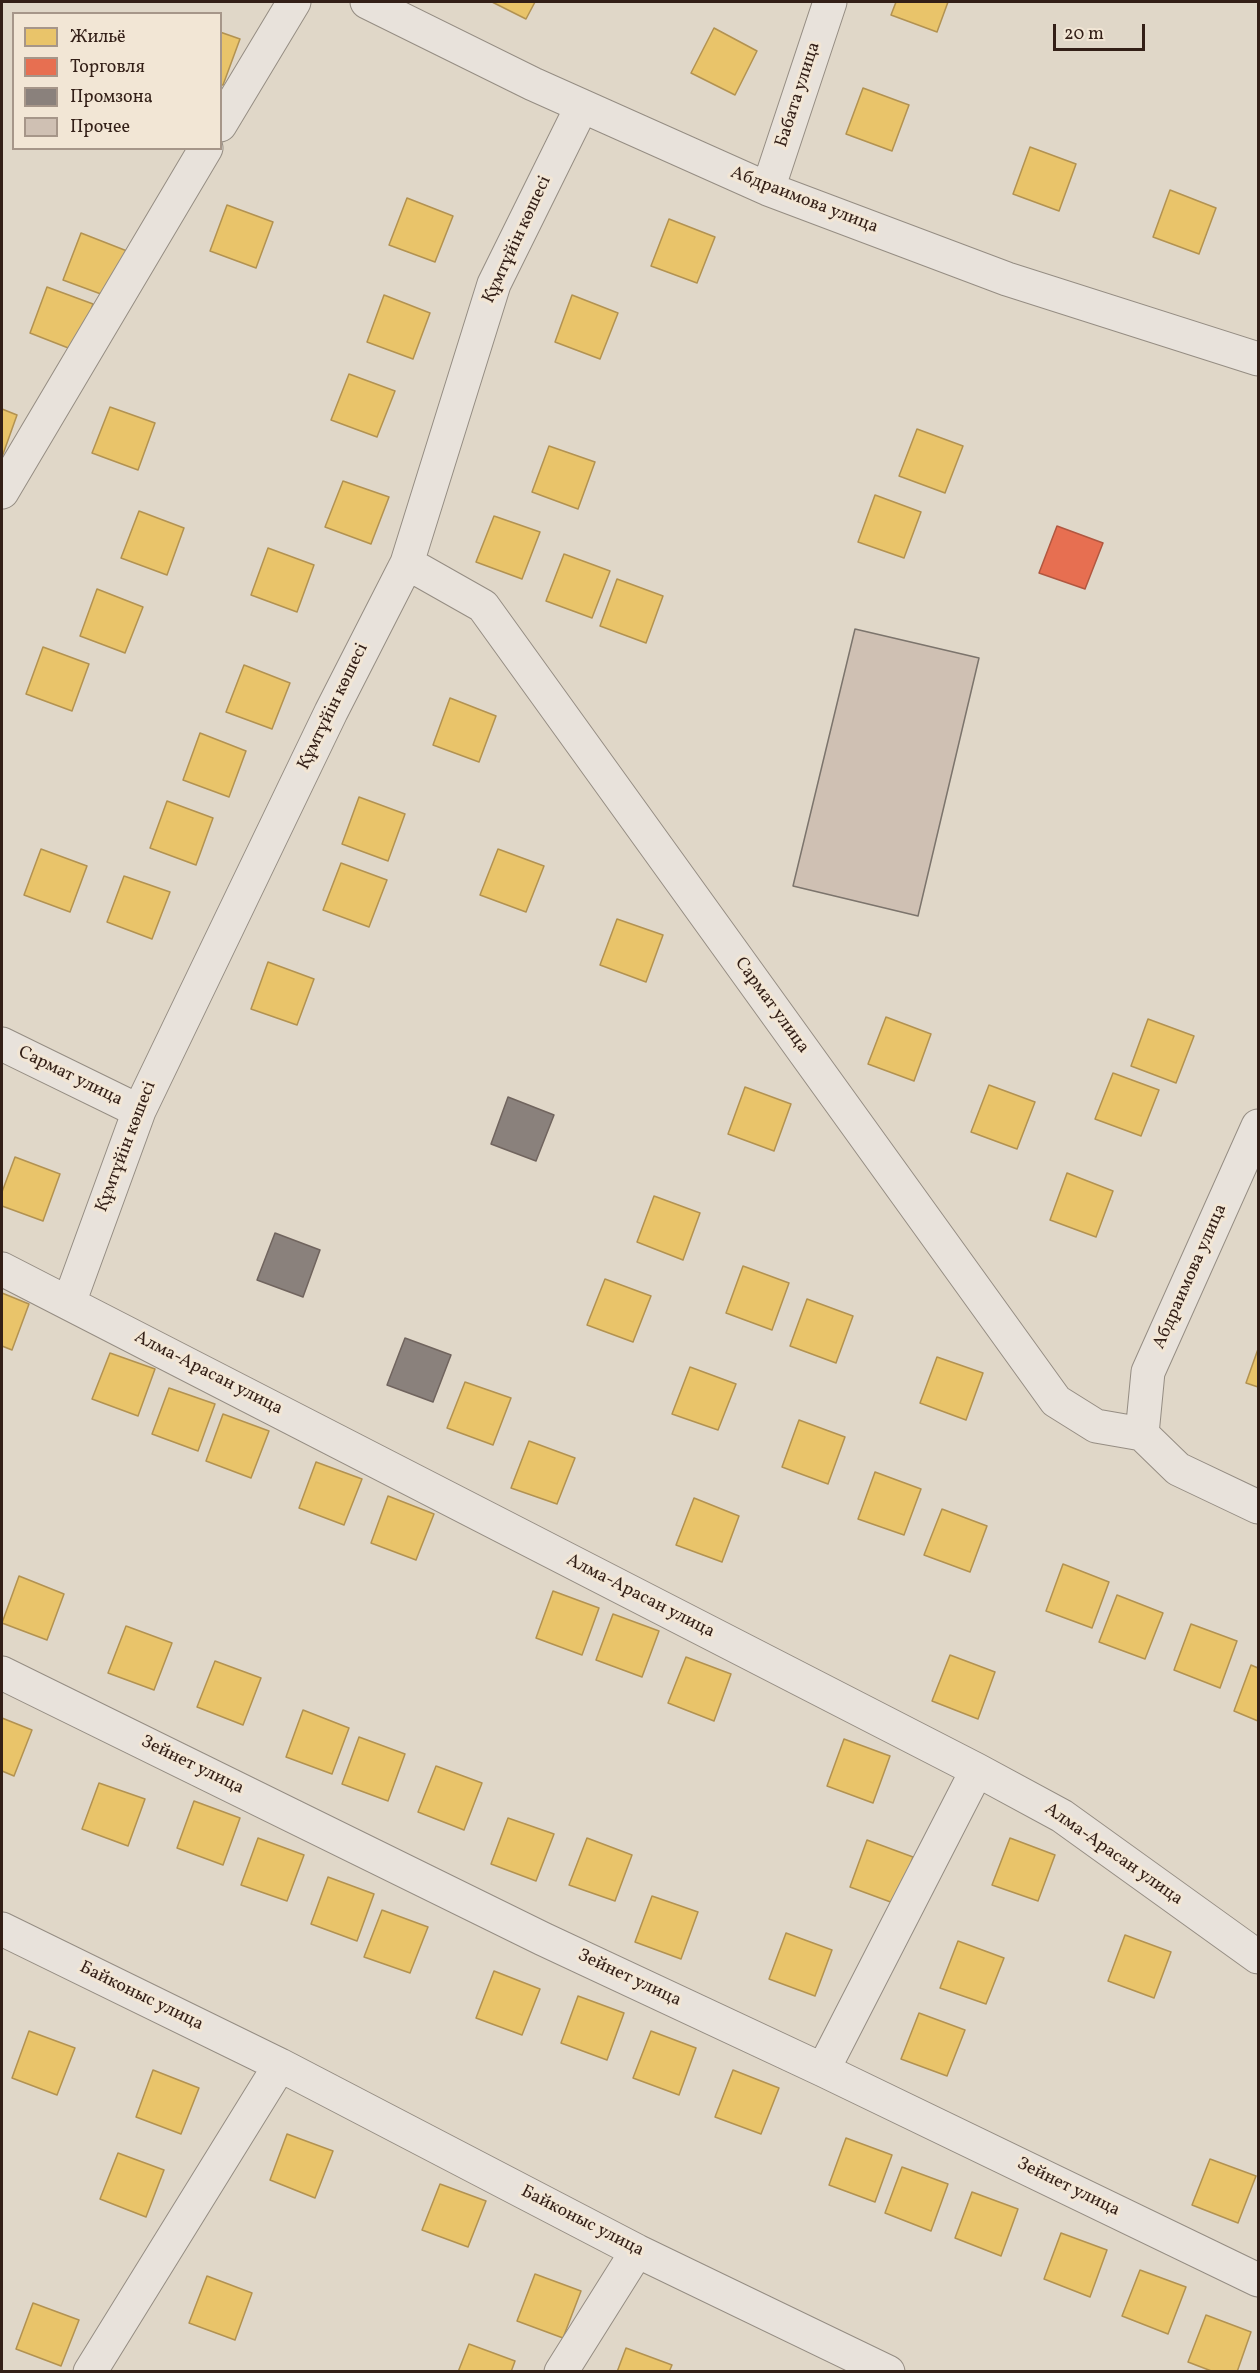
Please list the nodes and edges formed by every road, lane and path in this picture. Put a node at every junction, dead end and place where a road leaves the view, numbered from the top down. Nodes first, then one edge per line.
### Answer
1 (294, 2) edge
2 (367, 2) edge
3 (830, 2) edge
4 (582, 106) junction
5 (222, 122) edge
6 (205, 150) edge
7 (768, 189) junction
8 (1258, 359) edge
9 (2, 492) edge
10 (407, 563) junction
11 (2, 1044) edge
12 (139, 1110) junction
13 (1258, 1126) edge
14 (2, 1269) edge
15 (69, 1303) junction
16 (1142, 1434) junction
17 (1258, 1507) edge
18 (2, 1673) edge
19 (977, 1770) junction
20 (2, 1929) edge
21 (1258, 1957) edge
22 (280, 2065) junction
23 (823, 2070) junction
24 (637, 2251) junction
25 (1258, 2280) edge
26 (90, 2372) edge
27 (561, 2372) edge
28 (888, 2372) edge

1 - 5 street
2 - 4 street, Абдраимова улица
3 - 7 street, Бабата улица
4 - 7 street, Абдраимова улица
4 - 10 street, Құмтұйiн көшесі
6 - 9 street
7 - 8 street, Абдраимова улица
10 - 12 street, Құмтұйiн көшесі
10 - 16 street, Сармат улица
11 - 12 street, Сармат улица
12 - 15 street, Құмтұйiн көшесі
13 - 16 street, Абдраимова улица
14 - 15 street, Алма-Арасан улица
15 - 19 street, Алма-Арасан улица
16 - 17 street
18 - 23 street, Зейнет улица
19 - 21 street, Алма-Арасан улица
19 - 23 street
20 - 22 street, Байконыс улица
22 - 24 street, Байконыс улица
22 - 26 street
23 - 25 street, Зейнет улица
24 - 27 street
24 - 28 street, Байконыс улица

